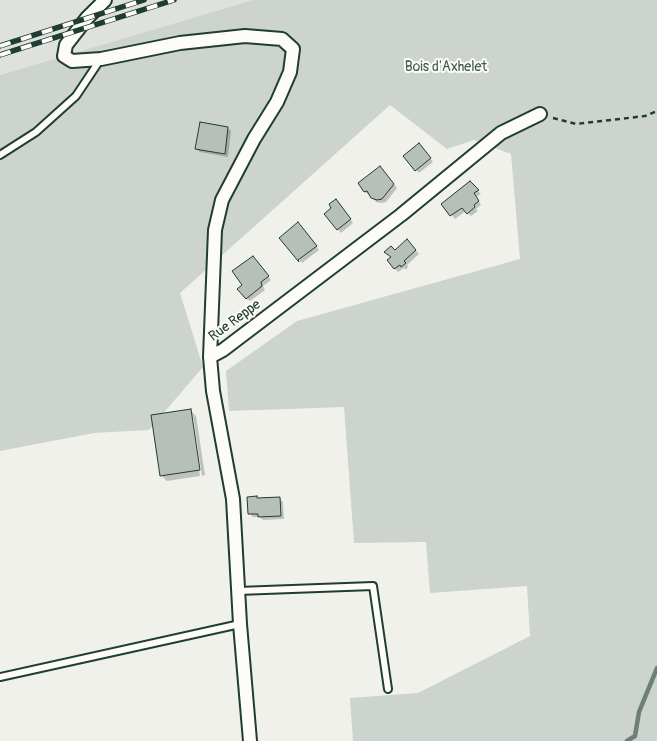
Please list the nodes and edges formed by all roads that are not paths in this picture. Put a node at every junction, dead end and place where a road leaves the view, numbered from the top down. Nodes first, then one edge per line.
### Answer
1 (105, 0) edge
2 (101, 59) junction
3 (540, 114) road end
4 (0, 155) edge
5 (210, 357) junction
6 (238, 591) junction
7 (240, 624) junction
8 (0, 677) edge
9 (388, 689) dead end
10 (250, 741) edge

1 - 2 street
2 - 4 lane
2 - 5 street
3 - 5 street, Rue Reppe
5 - 6 street, Rue Reppe
6 - 7 street, Rue Reppe
6 - 9 lane
7 - 8 lane
7 - 10 street, Rue Reppe

